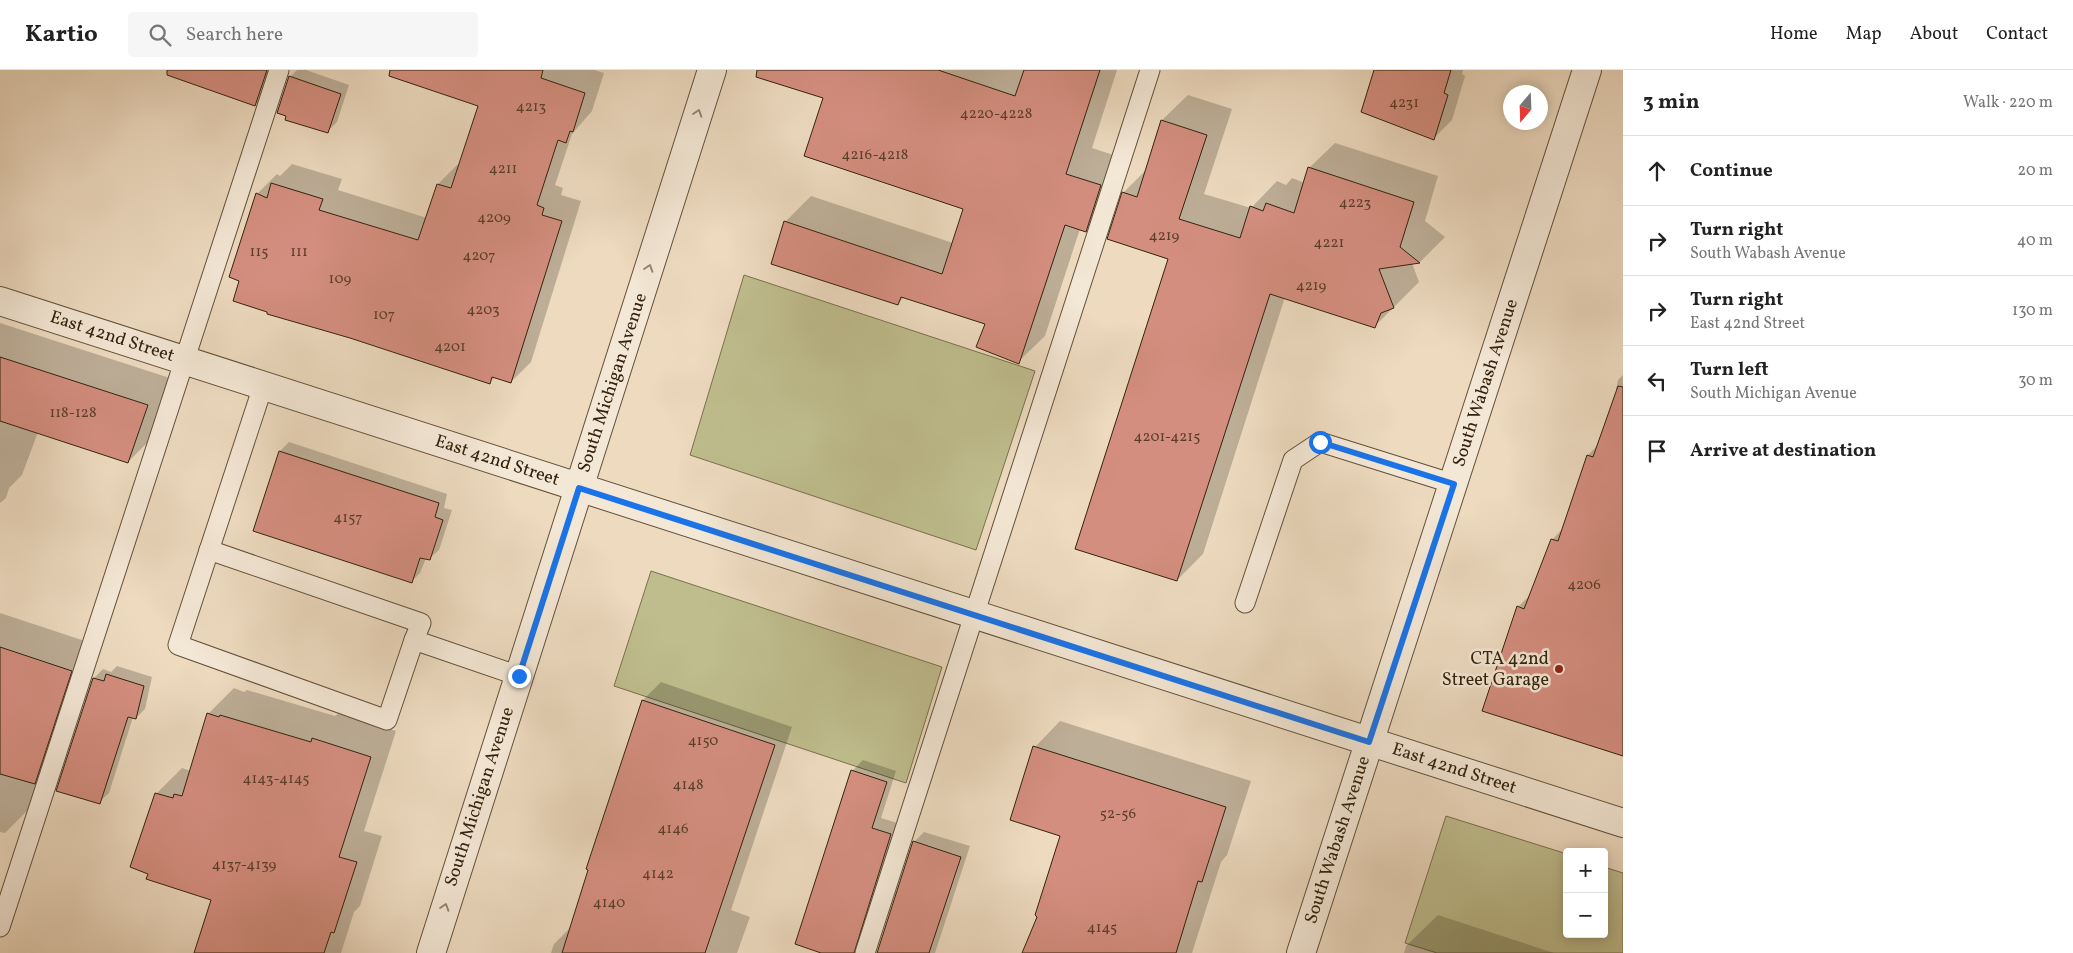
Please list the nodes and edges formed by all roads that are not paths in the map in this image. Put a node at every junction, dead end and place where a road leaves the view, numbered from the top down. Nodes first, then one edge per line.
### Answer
1 (279, 70) edge
2 (712, 70) edge
3 (1150, 70) edge
4 (1587, 70) edge
5 (0, 301) edge
6 (184, 361) junction
7 (263, 386) junction
8 (1454, 484) junction
9 (579, 488) junction
10 (209, 550) junction
11 (1245, 603) dead end
12 (974, 615) junction
13 (414, 640) junction
14 (519, 676) junction
15 (1369, 742) junction
16 (1623, 823) edge
17 (0, 927) edge
18 (431, 953) edge
19 (865, 953) edge
20 (1301, 953) edge

1 - 6 lane
9 -> 2 street, South Michigan Avenue
3 - 12 lane
4 - 8 street, South Wabash Avenue
5 - 6 street, East 42nd Street
6 - 7 street, East 42nd Street
6 - 17 lane
7 - 9 street, East 42nd Street
7 - 10 lane
8 - 11 lane
8 - 15 street, South Wabash Avenue
9 - 12 street, East 42nd Street
9 - 14 street, South Michigan Avenue
10 - 13 lane
10 - 13 lane
12 - 15 street, East 42nd Street
12 - 19 lane
13 - 14 lane
18 -> 14 street, South Michigan Avenue
15 - 16 street, East 42nd Street
15 - 20 street, South Wabash Avenue

